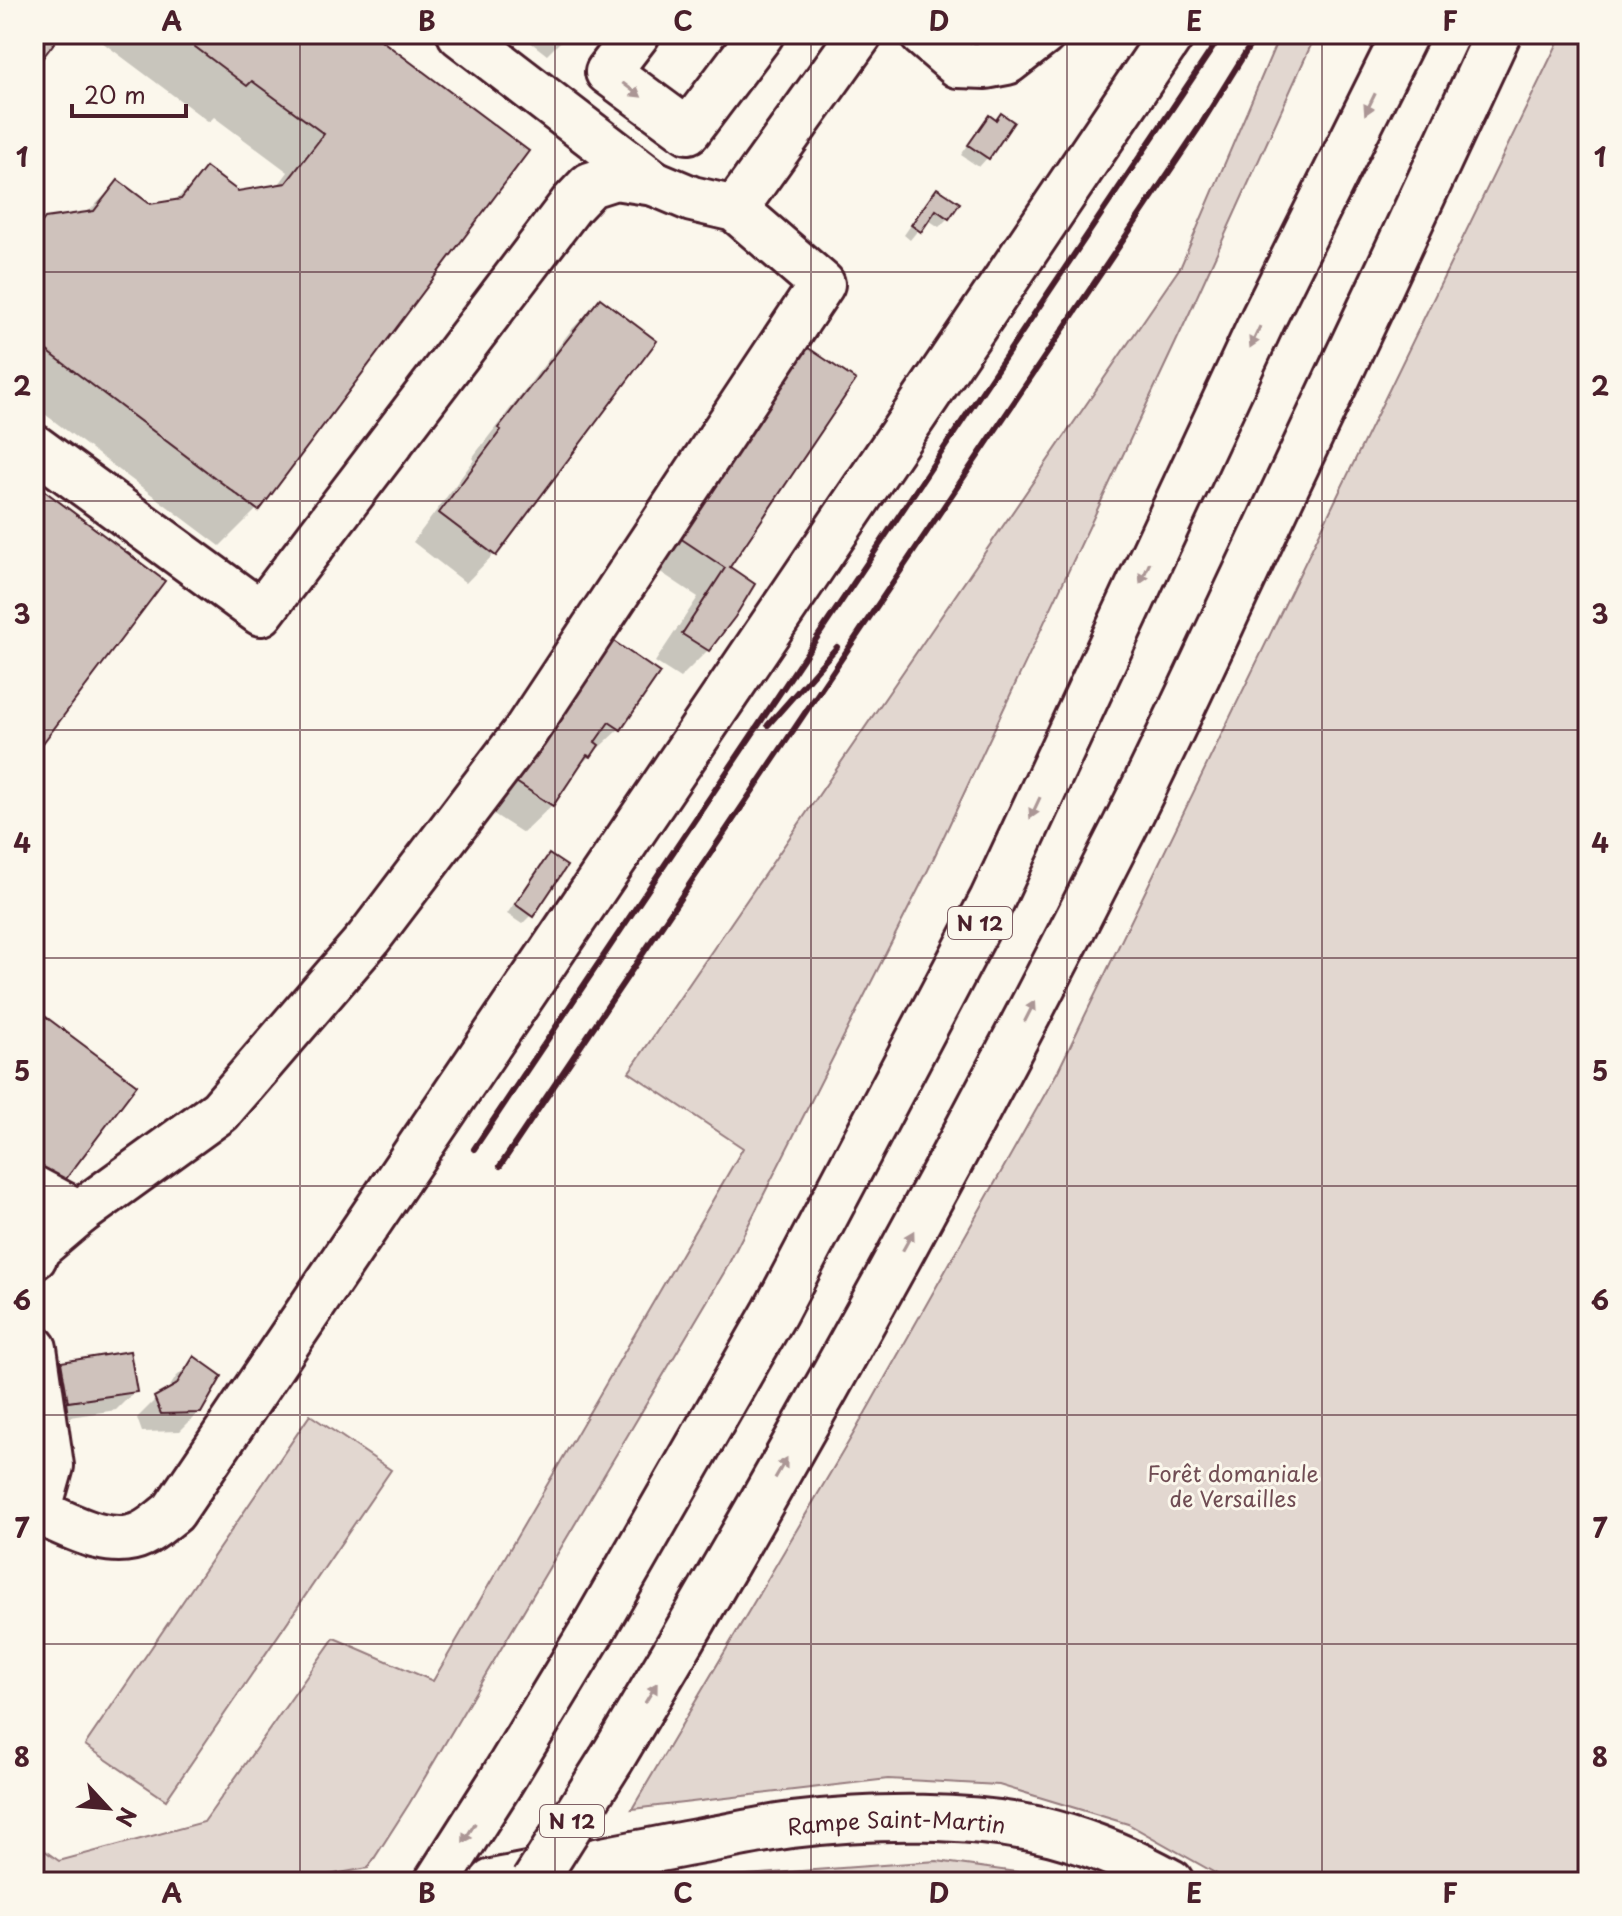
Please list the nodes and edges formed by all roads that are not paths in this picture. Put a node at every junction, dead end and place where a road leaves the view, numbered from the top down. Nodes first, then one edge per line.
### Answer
1 (460, 34) edge
2 (637, 34) edge
3 (761, 34) edge
4 (860, 34) edge
5 (922, 34) edge
6 (1043, 34) edge
7 (1172, 34) edge
8 (1405, 34) edge
9 (1498, 34) edge
10 (654, 183) junction
11 (735, 209) junction
12 (34, 447) edge
13 (34, 1189) edge
14 (79, 1213) junction
15 (34, 1257) edge
16 (34, 1348) edge
17 (36, 1514) edge
18 (437, 1882) edge
19 (492, 1882) edge
20 (534, 1882) edge
21 (1171, 1882) edge

1 - 10 main road
2 -> 3 main road
4 - 11 main road
5 - 6 main road
7 - 17 main road
8 -> 18 main road, N 12
20 -> 9 main road, N 12, bridge
10 - 11 main road
10 - 12 main road
11 - 14 main road
13 - 14 main road
14 - 15 main road
16 - 17 main road
19 - 21 main road, Rampe Saint-Martin

